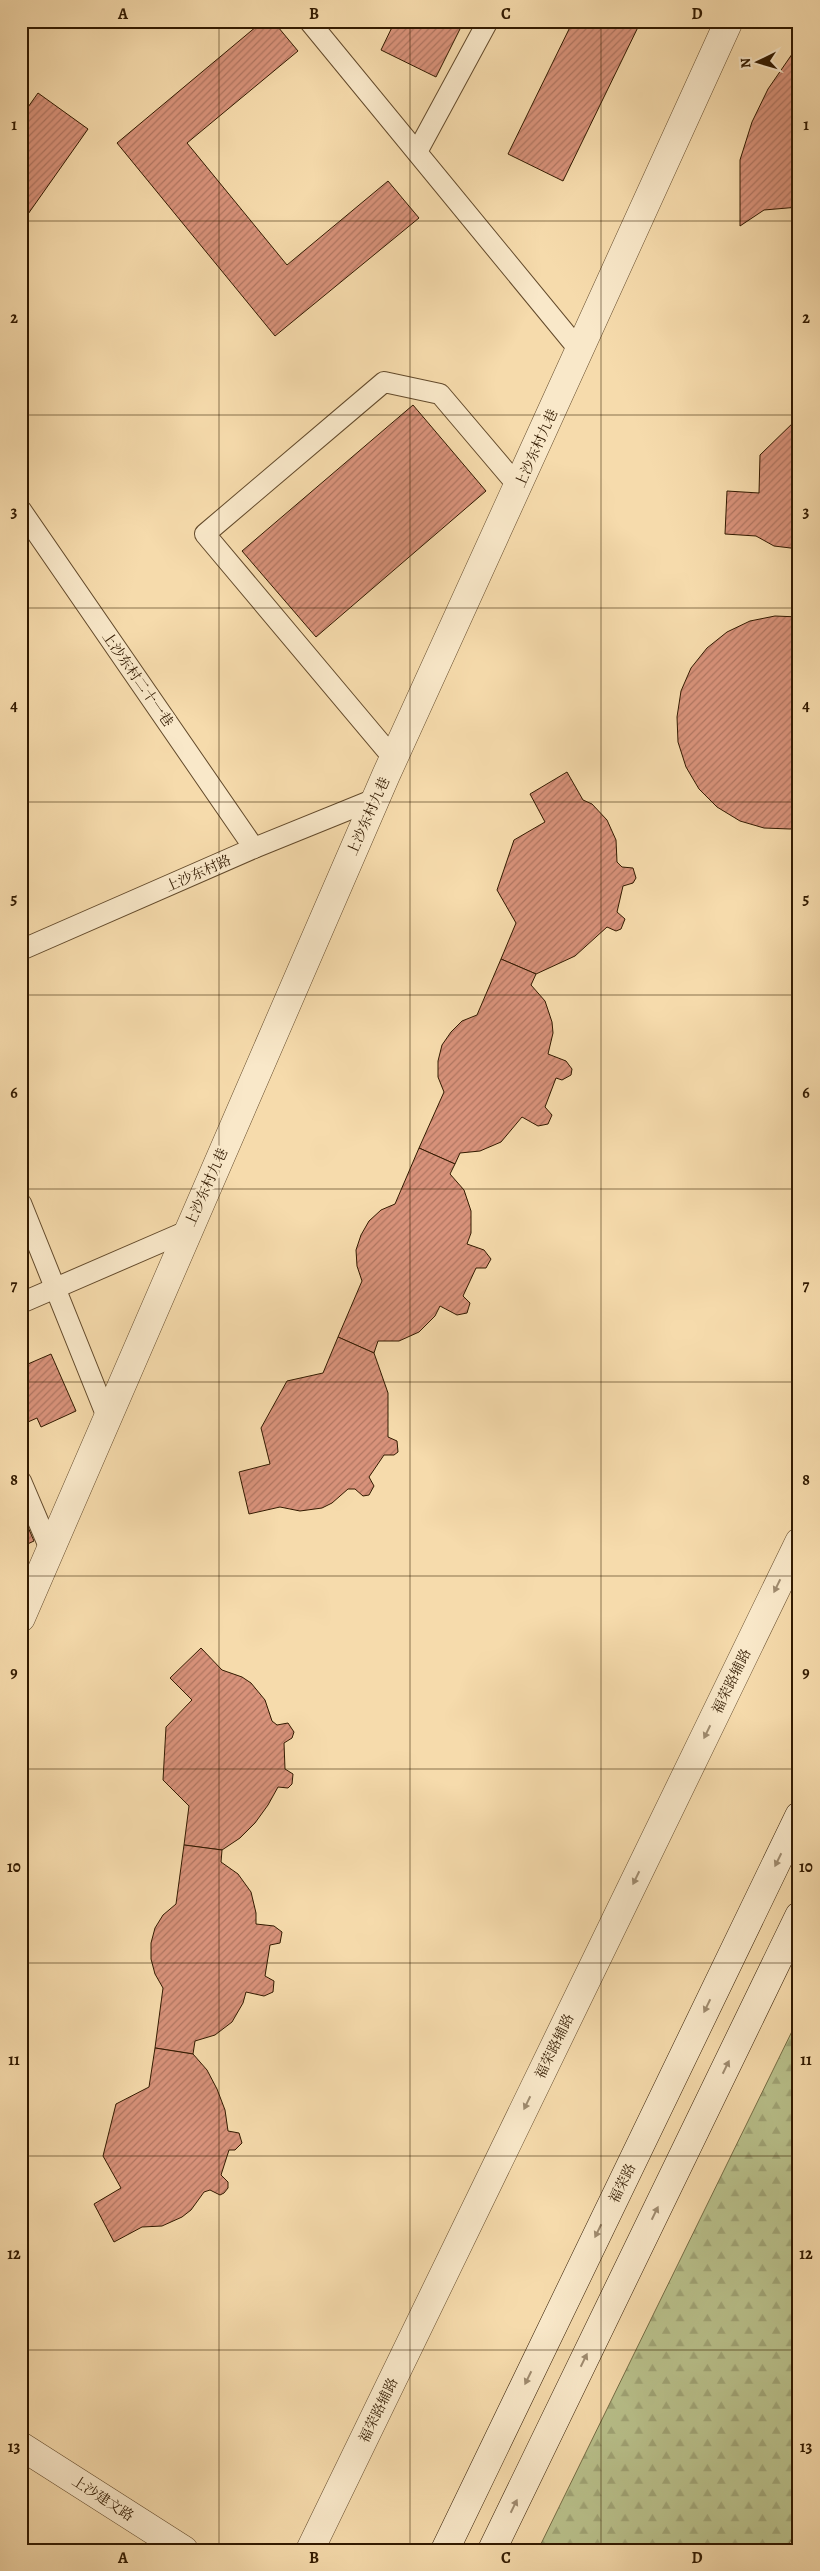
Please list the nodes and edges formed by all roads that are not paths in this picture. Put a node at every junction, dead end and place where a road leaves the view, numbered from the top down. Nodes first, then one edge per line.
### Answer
1 (488, 21) edge
2 (729, 21) edge
3 (314, 23) edge
4 (417, 152) junction
5 (580, 351) junction
6 (518, 486) junction
7 (21, 510) edge
8 (394, 760) junction
9 (376, 799) junction
10 (254, 848) junction
11 (21, 950) edge
12 (21, 1203) edge
13 (187, 1231) junction
14 (55, 1288) junction
15 (21, 1303) edge
16 (107, 1417) junction
17 (21, 1481) edge
18 (799, 1542) edge
19 (50, 1550) junction
20 (21, 1618) edge
21 (799, 1816) edge
22 (799, 1916) edge
23 (21, 2446) edge
24 (184, 2550) edge
25 (310, 2550) edge
26 (445, 2550) edge
27 (492, 2550) edge

1 - 4 lane
2 - 5 street, 上沙东村九巷
3 - 4 lane
4 - 5 lane
5 - 6 street, 上沙东村九巷
6 - 8 street, 上沙东村九巷
6 - 8 lane
7 - 10 lane, 上沙东村二十一巷
8 - 9 street, 上沙东村九巷
9 - 10 lane, 上沙东村路
9 - 13 street, 上沙东村九巷
10 - 11 lane, 上沙东村路
12 - 14 lane
13 - 14 lane
13 - 16 street, 上沙东村九巷
14 - 15 lane
14 - 16 lane
16 - 19 street, 上沙东村九巷
17 - 19 lane
18 -> 25 street, 福荣路辅路
19 - 20 street, 上沙东村九巷
21 -> 26 street, 福荣路
27 -> 22 street
23 - 24 street, 上沙建文路

